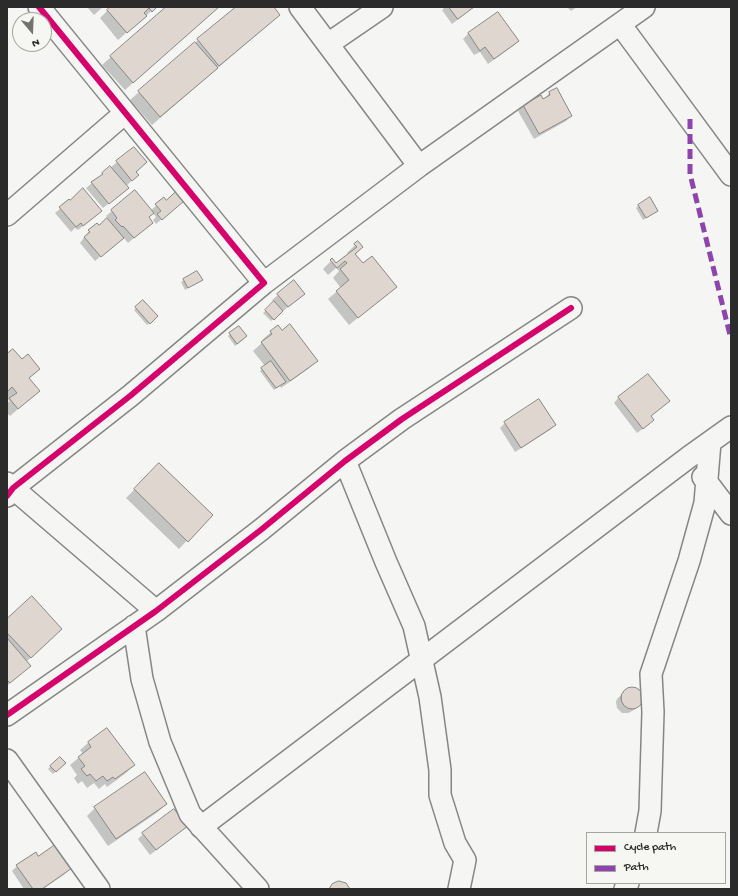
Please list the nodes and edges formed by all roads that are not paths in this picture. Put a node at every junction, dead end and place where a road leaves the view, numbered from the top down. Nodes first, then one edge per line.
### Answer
1 (39, 7) edge
2 (300, 7) edge
3 (382, 7) edge
4 (644, 7) edge
5 (620, 24) junction
6 (328, 44) junction
7 (125, 113) junction
8 (419, 166) junction
9 (731, 175) edge
10 (7, 215) edge
11 (264, 283) junction
12 (571, 308) dead end
13 (731, 427) edge
14 (710, 442) junction
15 (689, 457) junction
16 (346, 461) junction
17 (707, 481) junction
18 (9, 489) edge
19 (731, 514) edge
20 (156, 612) junction
21 (134, 626) junction
22 (422, 660) junction
23 (7, 715) edge
24 (7, 760) edge
25 (201, 827) junction
26 (646, 832) edge
27 (99, 889) edge
28 (258, 889) edge
29 (459, 889) edge

1 - 7 street
2 - 6 street
3 - 6 street
4 - 5 street
5 - 8 street
5 - 9 street
6 - 8 street
7 - 10 street
7 - 11 street
8 - 11 street
11 - 18 street
12 - 16 street
13 - 14 street
14 - 15 street
14 - 17 street
15 - 17 street
15 - 22 street
16 - 20 street
16 - 22 street
17 - 19 street
17 - 26 street
18 - 20 street
20 - 21 street
21 - 23 street
21 - 25 street
22 - 25 street
22 - 29 street
24 - 27 street
25 - 28 street

